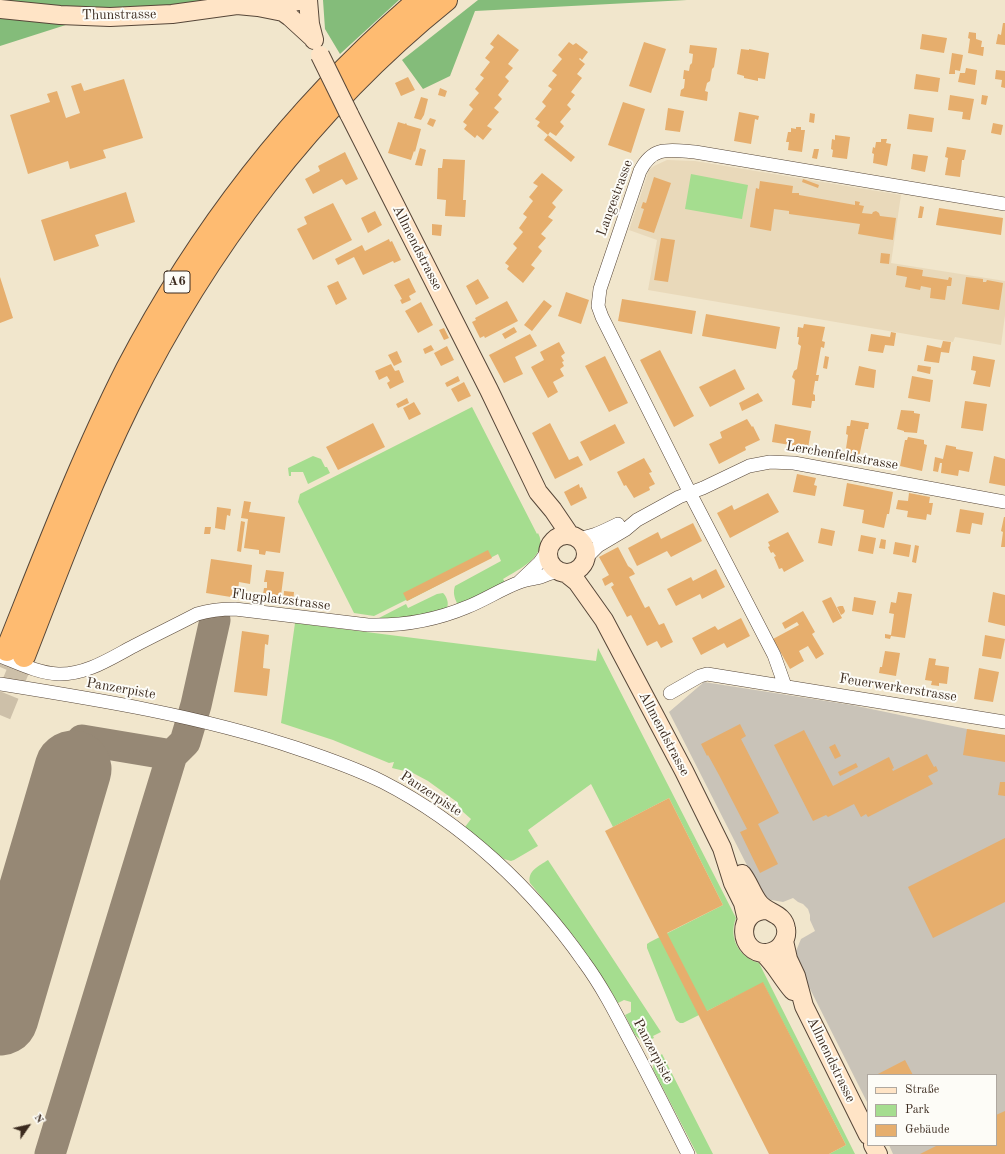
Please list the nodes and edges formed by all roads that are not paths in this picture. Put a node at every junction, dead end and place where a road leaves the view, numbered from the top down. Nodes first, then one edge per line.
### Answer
1 (304, 0) edge
2 (308, 0) edge
3 (419, 0) edge
4 (446, 0) edge
5 (248, 4) edge
6 (0, 9) edge
7 (317, 47) junction
8 (1005, 204) edge
9 (538, 492) junction
10 (690, 493) junction
11 (1005, 502) edge
12 (637, 520) junction
13 (573, 537) junction
14 (549, 548) junction
15 (586, 560) junction
16 (563, 573) junction
17 (519, 582) junction
18 (604, 620) junction
19 (10, 654) edge
20 (45, 672) junction
21 (0, 684) edge
22 (785, 686) junction
23 (42, 691) junction
24 (670, 693) dead end
25 (1005, 722) edge
26 (722, 848) junction
27 (767, 910) junction
28 (747, 920) junction
29 (784, 941) junction
30 (763, 953) junction
31 (804, 1006) junction
32 (867, 1133) edge
33 (688, 1154) edge

1 - 5 main road, Thunstrasse
2 - 7 main road, Allmendstrasse
3 - 19 highway, A6
4 - 19 highway, A6
5 - 6 main road, Thunstrasse
5 - 7 main road, Thunstrasse
7 - 9 main road, Allmendstrasse, bridge
8 - 10 street, Langestrasse
9 - 13 main road, Allmendstrasse
9 - 14 main road, Allmendstrasse
10 - 11 street, Lerchenfeldstrasse
10 - 12 street, Lerchenfeldstrasse
10 - 22 street
12 - 13 street, Lerchenfeldstrasse
12 - 15 street, Lerchenfeldstrasse
13 - 14 main road
13 - 15 main road
14 - 16 main road
14 - 17 street, Flugplatzstrasse
15 - 16 main road
15 - 18 main road, Allmendstrasse
16 - 17 street, Flugplatzstrasse
16 - 18 main road, Allmendstrasse
17 - 20 street, Flugplatzstrasse
18 - 26 main road, Allmendstrasse
19 - 20 street, Flugplatzstrasse
20 - 23 street
21 - 23 street, Panzerpiste
22 - 24 street, Feuerwerkerstrasse
22 - 25 street, Feuerwerkerstrasse
23 - 33 street, Panzerpiste
26 - 27 main road, Allmendstrasse
26 - 28 main road, Allmendstrasse
27 - 28 main road
27 - 29 main road
28 - 30 main road
29 - 30 main road
29 - 31 main road, Allmendstrasse
30 - 31 main road, Allmendstrasse
31 - 32 main road, Allmendstrasse

